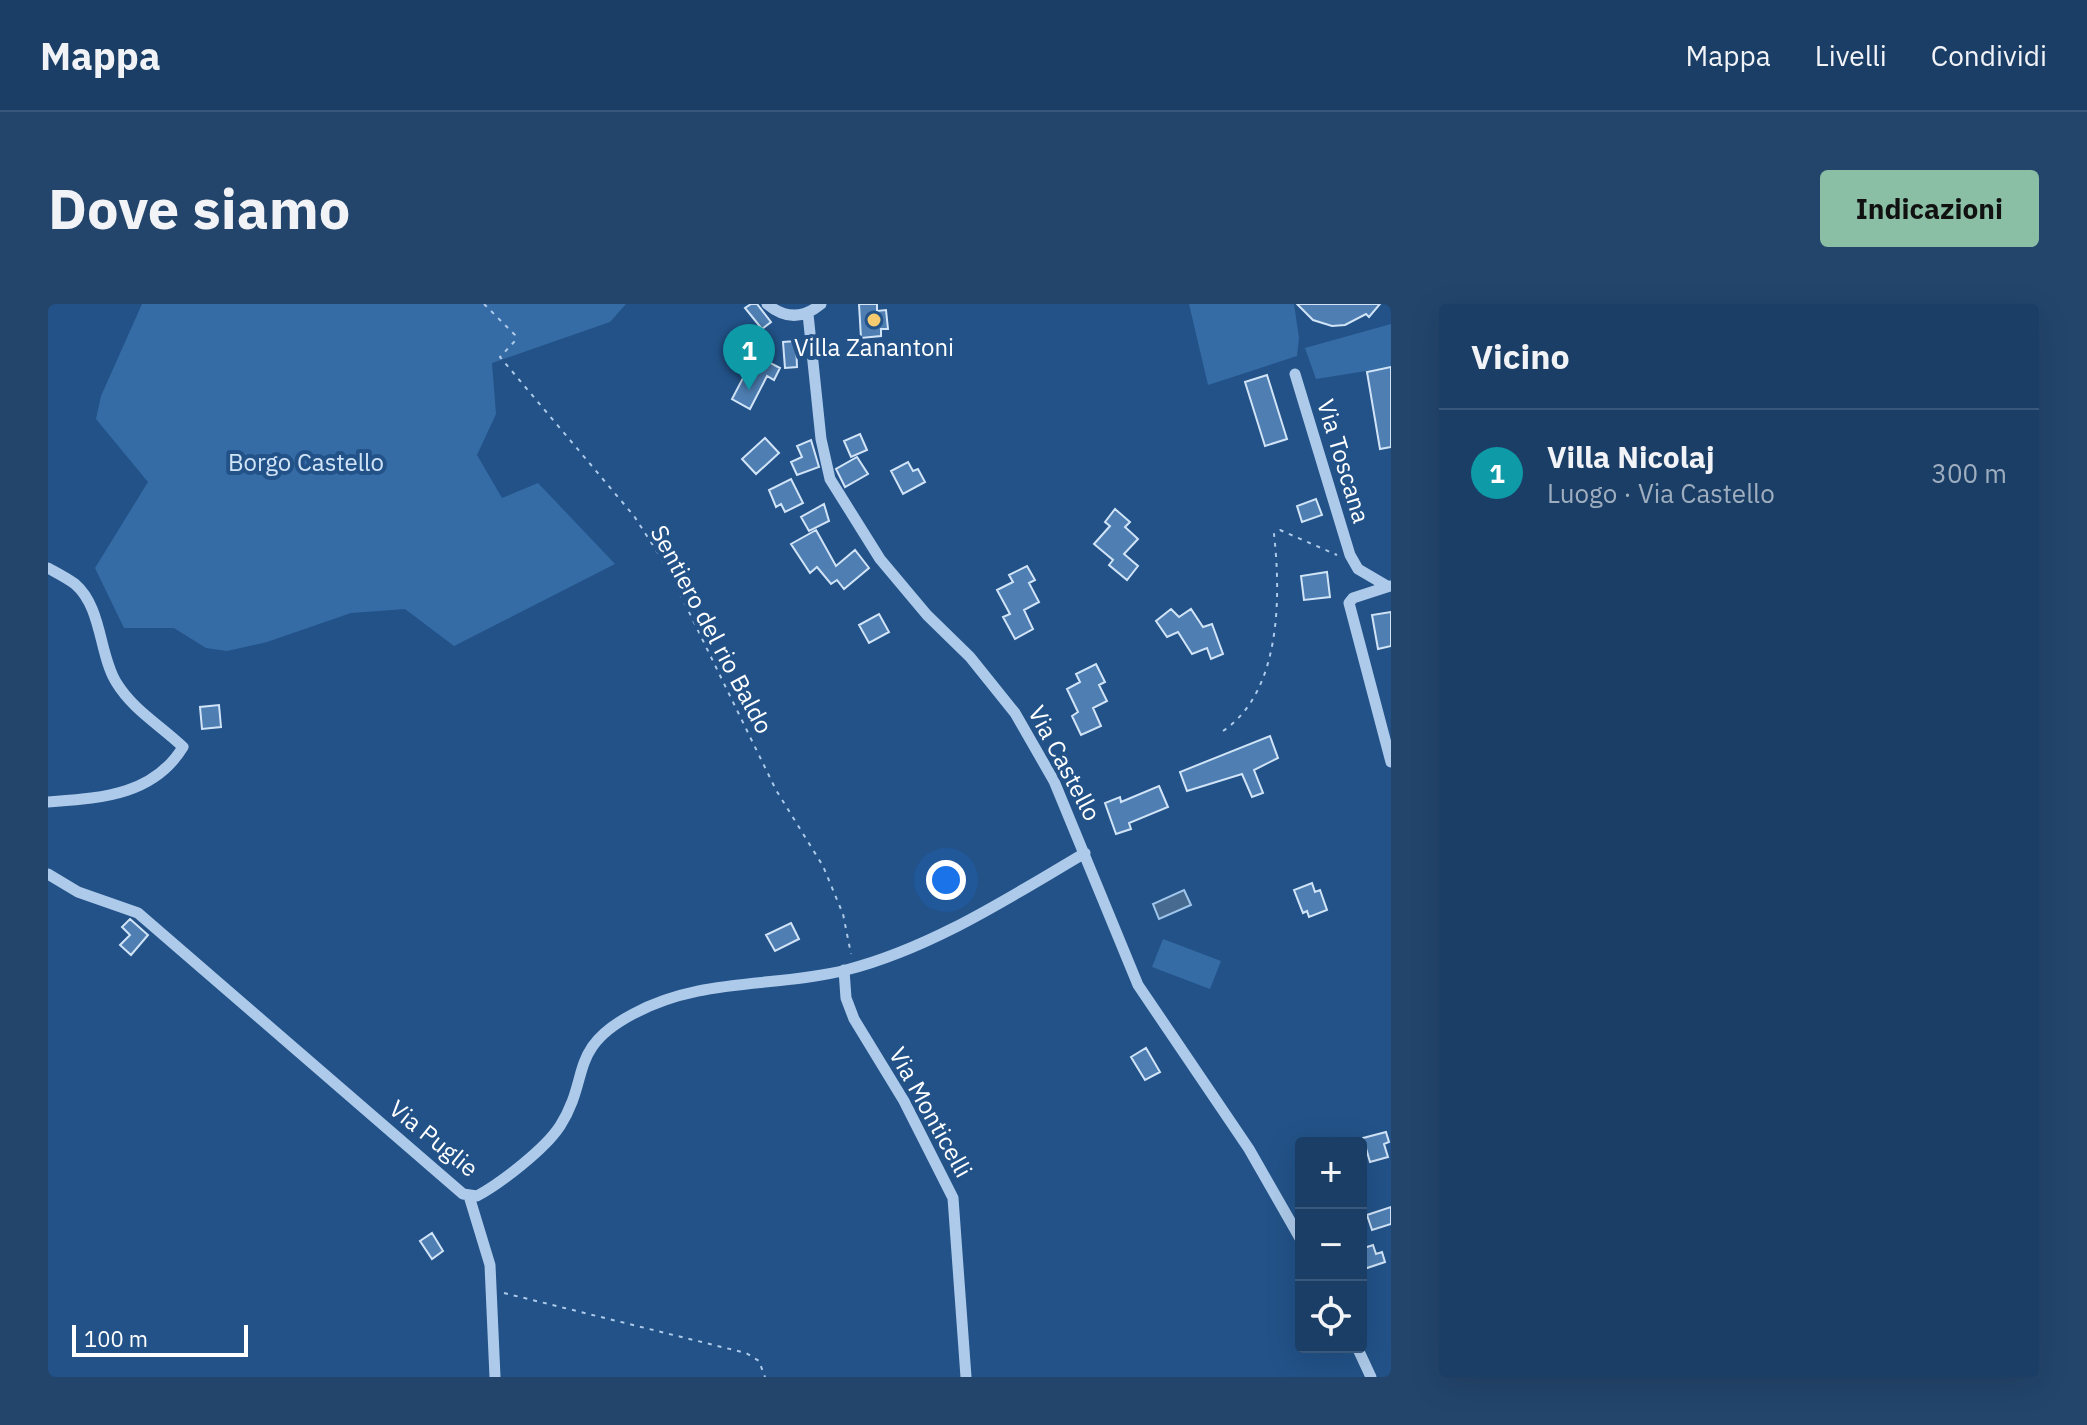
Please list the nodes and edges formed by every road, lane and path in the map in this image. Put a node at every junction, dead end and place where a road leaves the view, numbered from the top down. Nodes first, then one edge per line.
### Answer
1 (484, 304) edge
2 (821, 304) edge
3 (772, 306) edge
4 (808, 314) junction
5 (1295, 374) dead end
6 (48, 568) edge
7 (1358, 569) junction
8 (1389, 586) edge
9 (1223, 731) dead end
10 (1391, 762) edge
11 (48, 802) edge
12 (1085, 853) junction
13 (48, 874) edge
14 (848, 969) junction
15 (469, 1196) junction
16 (1295, 1230) edge
17 (491, 1290) junction
18 (1360, 1353) edge
19 (495, 1377) edge
20 (765, 1377) edge
21 (966, 1377) edge
22 (1371, 1377) edge

1 - 14 path, Sentiero del rio Baldo
2 - 4 street
3 - 4 street
4 - 12 street, Via Castello
5 - 7 street, Via Toscana
6 - 11 street
7 - 8 street
7 - 9 path
8 - 10 street
12 - 14 street, Via Puglie
12 - 16 street, Via Castello
13 - 15 street, Via Puglie
14 - 15 street, Via Puglie
14 - 21 street, Via Monticelli
15 - 17 street
17 - 19 street
17 - 20 path
18 - 22 street

